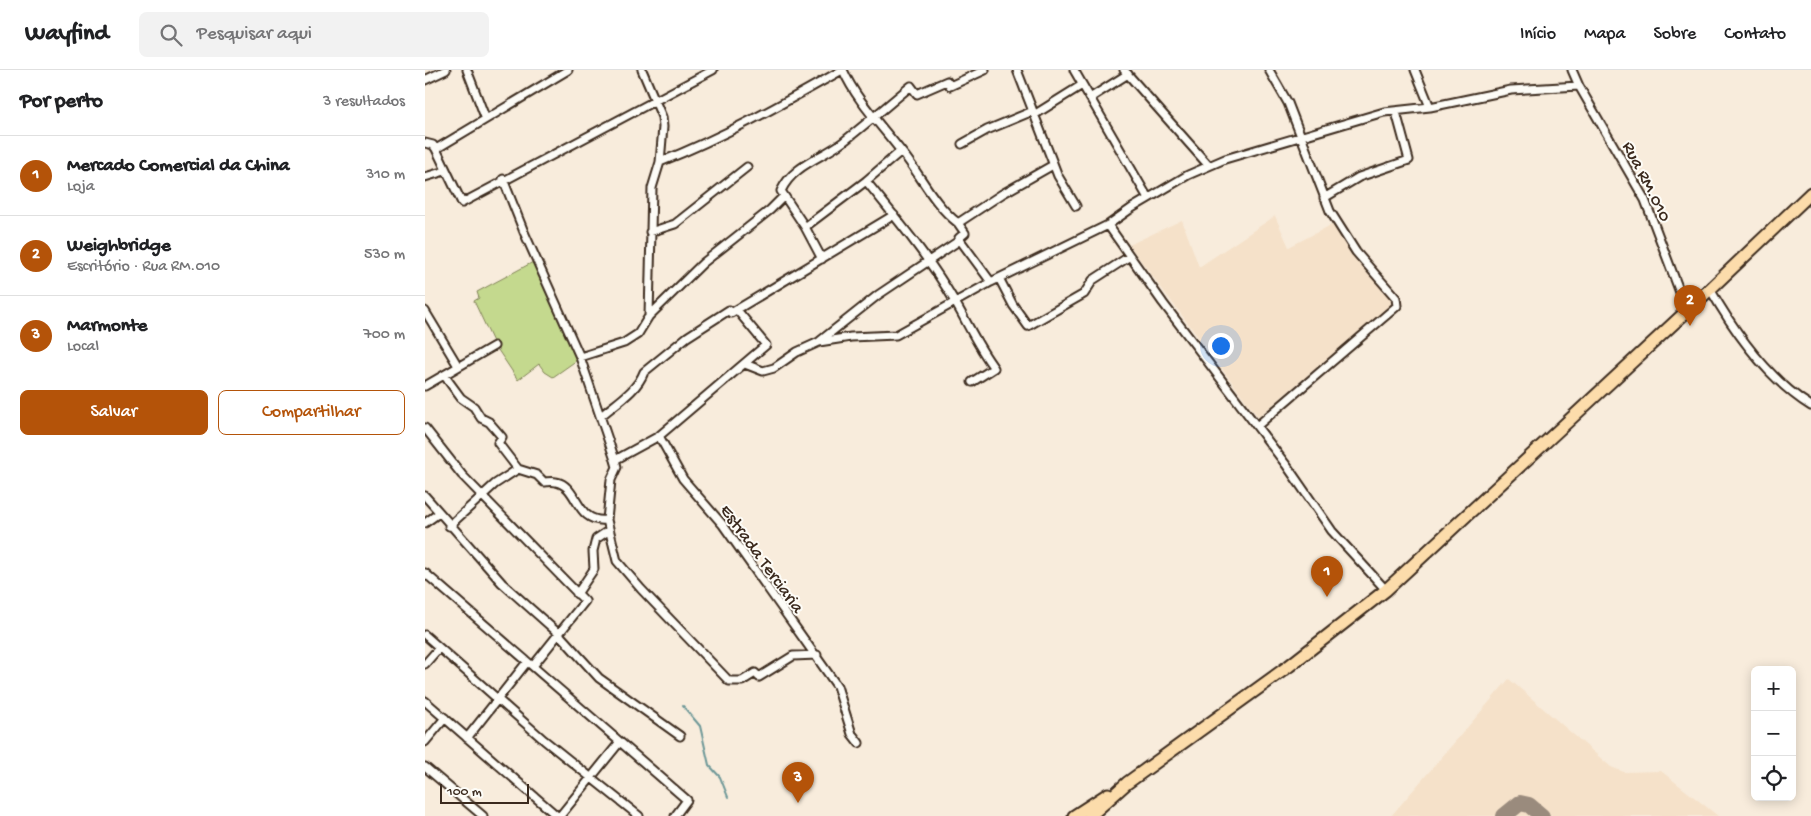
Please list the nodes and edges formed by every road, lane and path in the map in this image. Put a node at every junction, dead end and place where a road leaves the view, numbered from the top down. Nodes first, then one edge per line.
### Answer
1 (446, 70) edge
2 (467, 70) edge
3 (568, 70) edge
4 (642, 70) edge
5 (713, 70) edge
6 (842, 70) edge
7 (985, 70) edge
8 (1017, 70) edge
9 (1074, 70) edge
10 (1269, 70) edge
11 (1415, 70) edge
12 (1572, 70) edge
13 (1126, 71) edge
14 (425, 80) edge
15 (1082, 85) junction
16 (1579, 86) junction
17 (1090, 98) junction
18 (656, 102) junction
19 (1430, 107) junction
20 (1396, 112) junction
21 (1033, 113) junction
22 (874, 116) junction
23 (485, 117) junction
24 (1300, 137) junction
25 (425, 143) edge
26 (962, 144) dead end
27 (436, 148) junction
28 (901, 151) junction
29 (660, 162) junction
30 (1053, 165) junction
31 (747, 167) dead end
32 (1206, 167) junction
33 (445, 171) junction
34 (425, 177) edge
35 (503, 180) junction
36 (866, 181) junction
37 (1811, 193) edge
38 (784, 196) junction
39 (1149, 198) junction
40 (1324, 198) junction
41 (1076, 206) dead end
42 (894, 215) junction
43 (958, 223) junction
44 (805, 226) junction
45 (1108, 226) junction
46 (650, 232) junction
47 (960, 240) junction
48 (1129, 256) junction
49 (822, 259) junction
50 (929, 261) junction
51 (999, 278) junction
52 (991, 282) junction
53 (1710, 289) junction
54 (955, 301) junction
55 (425, 310) edge
56 (737, 310) junction
57 (1687, 311) junction
58 (649, 316) junction
59 (819, 342) junction
60 (494, 346) dead end
61 (580, 357) junction
62 (745, 364) junction
63 (458, 366) junction
64 (444, 375) junction
65 (971, 382) dead end
66 (425, 385) edge
67 (1811, 406) edge
68 (601, 416) junction
69 (1257, 426) junction
70 (425, 428) edge
71 (659, 436) junction
72 (615, 460) junction
73 (518, 469) junction
74 (425, 496) edge
75 (482, 496) junction
76 (439, 513) junction
77 (607, 520) junction
78 (425, 522) edge
79 (449, 526) junction
80 (608, 531) junction
81 (425, 572) edge
82 (1386, 590) junction
83 (577, 594) junction
84 (558, 634) junction
85 (425, 635) edge
86 (439, 648) junction
87 (817, 655) junction
88 (425, 664) edge
89 (530, 664) junction
90 (496, 698) junction
91 (425, 701) edge
92 (445, 718) junction
93 (680, 736) dead end
94 (467, 738) junction
95 (425, 742) edge
96 (619, 743) junction
97 (859, 743) dead end
98 (425, 767) edge
99 (591, 778) junction
100 (1127, 783) junction
101 (483, 816) edge
102 (558, 816) edge
103 (639, 816) edge
104 (675, 816) edge
105 (1074, 816) edge
106 (1090, 816) edge

1 - 14 street
2 - 23 street
3 - 23 street
4 - 18 street
5 - 18 street
6 - 22 street
6 - 29 street
7 - 22 street
8 - 21 street
9 - 15 street
10 - 24 street
11 - 19 street
12 - 16 street, Rua RM.010
13 - 17 street
13 - 32 street
15 - 17 street
15 - 21 street
16 - 19 street
16 - 57 street, Rua RM.010
17 - 39 street
18 - 29 street
18 - 35 street
19 - 20 street
20 - 24 street
20 - 40 street
21 - 26 street
21 - 30 street
22 - 28 street
22 - 38 street
23 - 27 street
24 - 32 street
24 - 40 street
25 - 27 street
27 - 33 street
28 - 36 street
28 - 43 street
29 - 46 street
30 - 41 street
30 - 43 street
31 - 46 street
32 - 39 street
33 - 34 street
33 - 35 street
35 - 61 street
36 - 42 street
36 - 44 street
37 - 53 highway
38 - 44 street
38 - 58 street
39 - 45 street
40 - 69 street
42 - 49 street
42 - 50 street
43 - 47 street
44 - 49 street
45 - 48 street
45 - 51 street
46 - 58 street
47 - 50 street
47 - 52 street
48 - 51 street
48 - 69 street
49 - 56 street
50 - 54 street
50 - 59 street
51 - 52 street
52 - 54 street
53 - 57 highway
53 - 67 street
54 - 59 street
54 - 65 street
55 - 63 street
56 - 62 street
56 - 68 street
57 - 82 highway
58 - 61 street
59 - 62 street
60 - 63 street
61 - 68 street
62 - 71 street
63 - 64 street
64 - 66 street
64 - 73 street
68 - 72 street
69 - 82 street
70 - 75 street
71 - 72 street
71 - 87 street, Estrada Terciaria
72 - 77 street
73 - 75 street
73 - 77 street
74 - 76 street
75 - 79 street
75 - 83 street
76 - 78 street
76 - 79 street
77 - 80 street
79 - 84 street
80 - 83 street
80 - 87 street
81 - 89 street
82 - 100 highway
83 - 84 street
84 - 89 street
84 - 93 street
85 - 86 street
86 - 88 street
86 - 90 street
87 - 97 street, Estrada Terciaria
89 - 90 street
89 - 96 street
90 - 94 street
90 - 99 street
91 - 92 street
92 - 94 street
92 - 95 street
94 - 102 street
96 - 99 street
96 - 104 street
98 - 101 street
99 - 102 street
99 - 103 street
100 - 105 highway
100 - 106 highway

